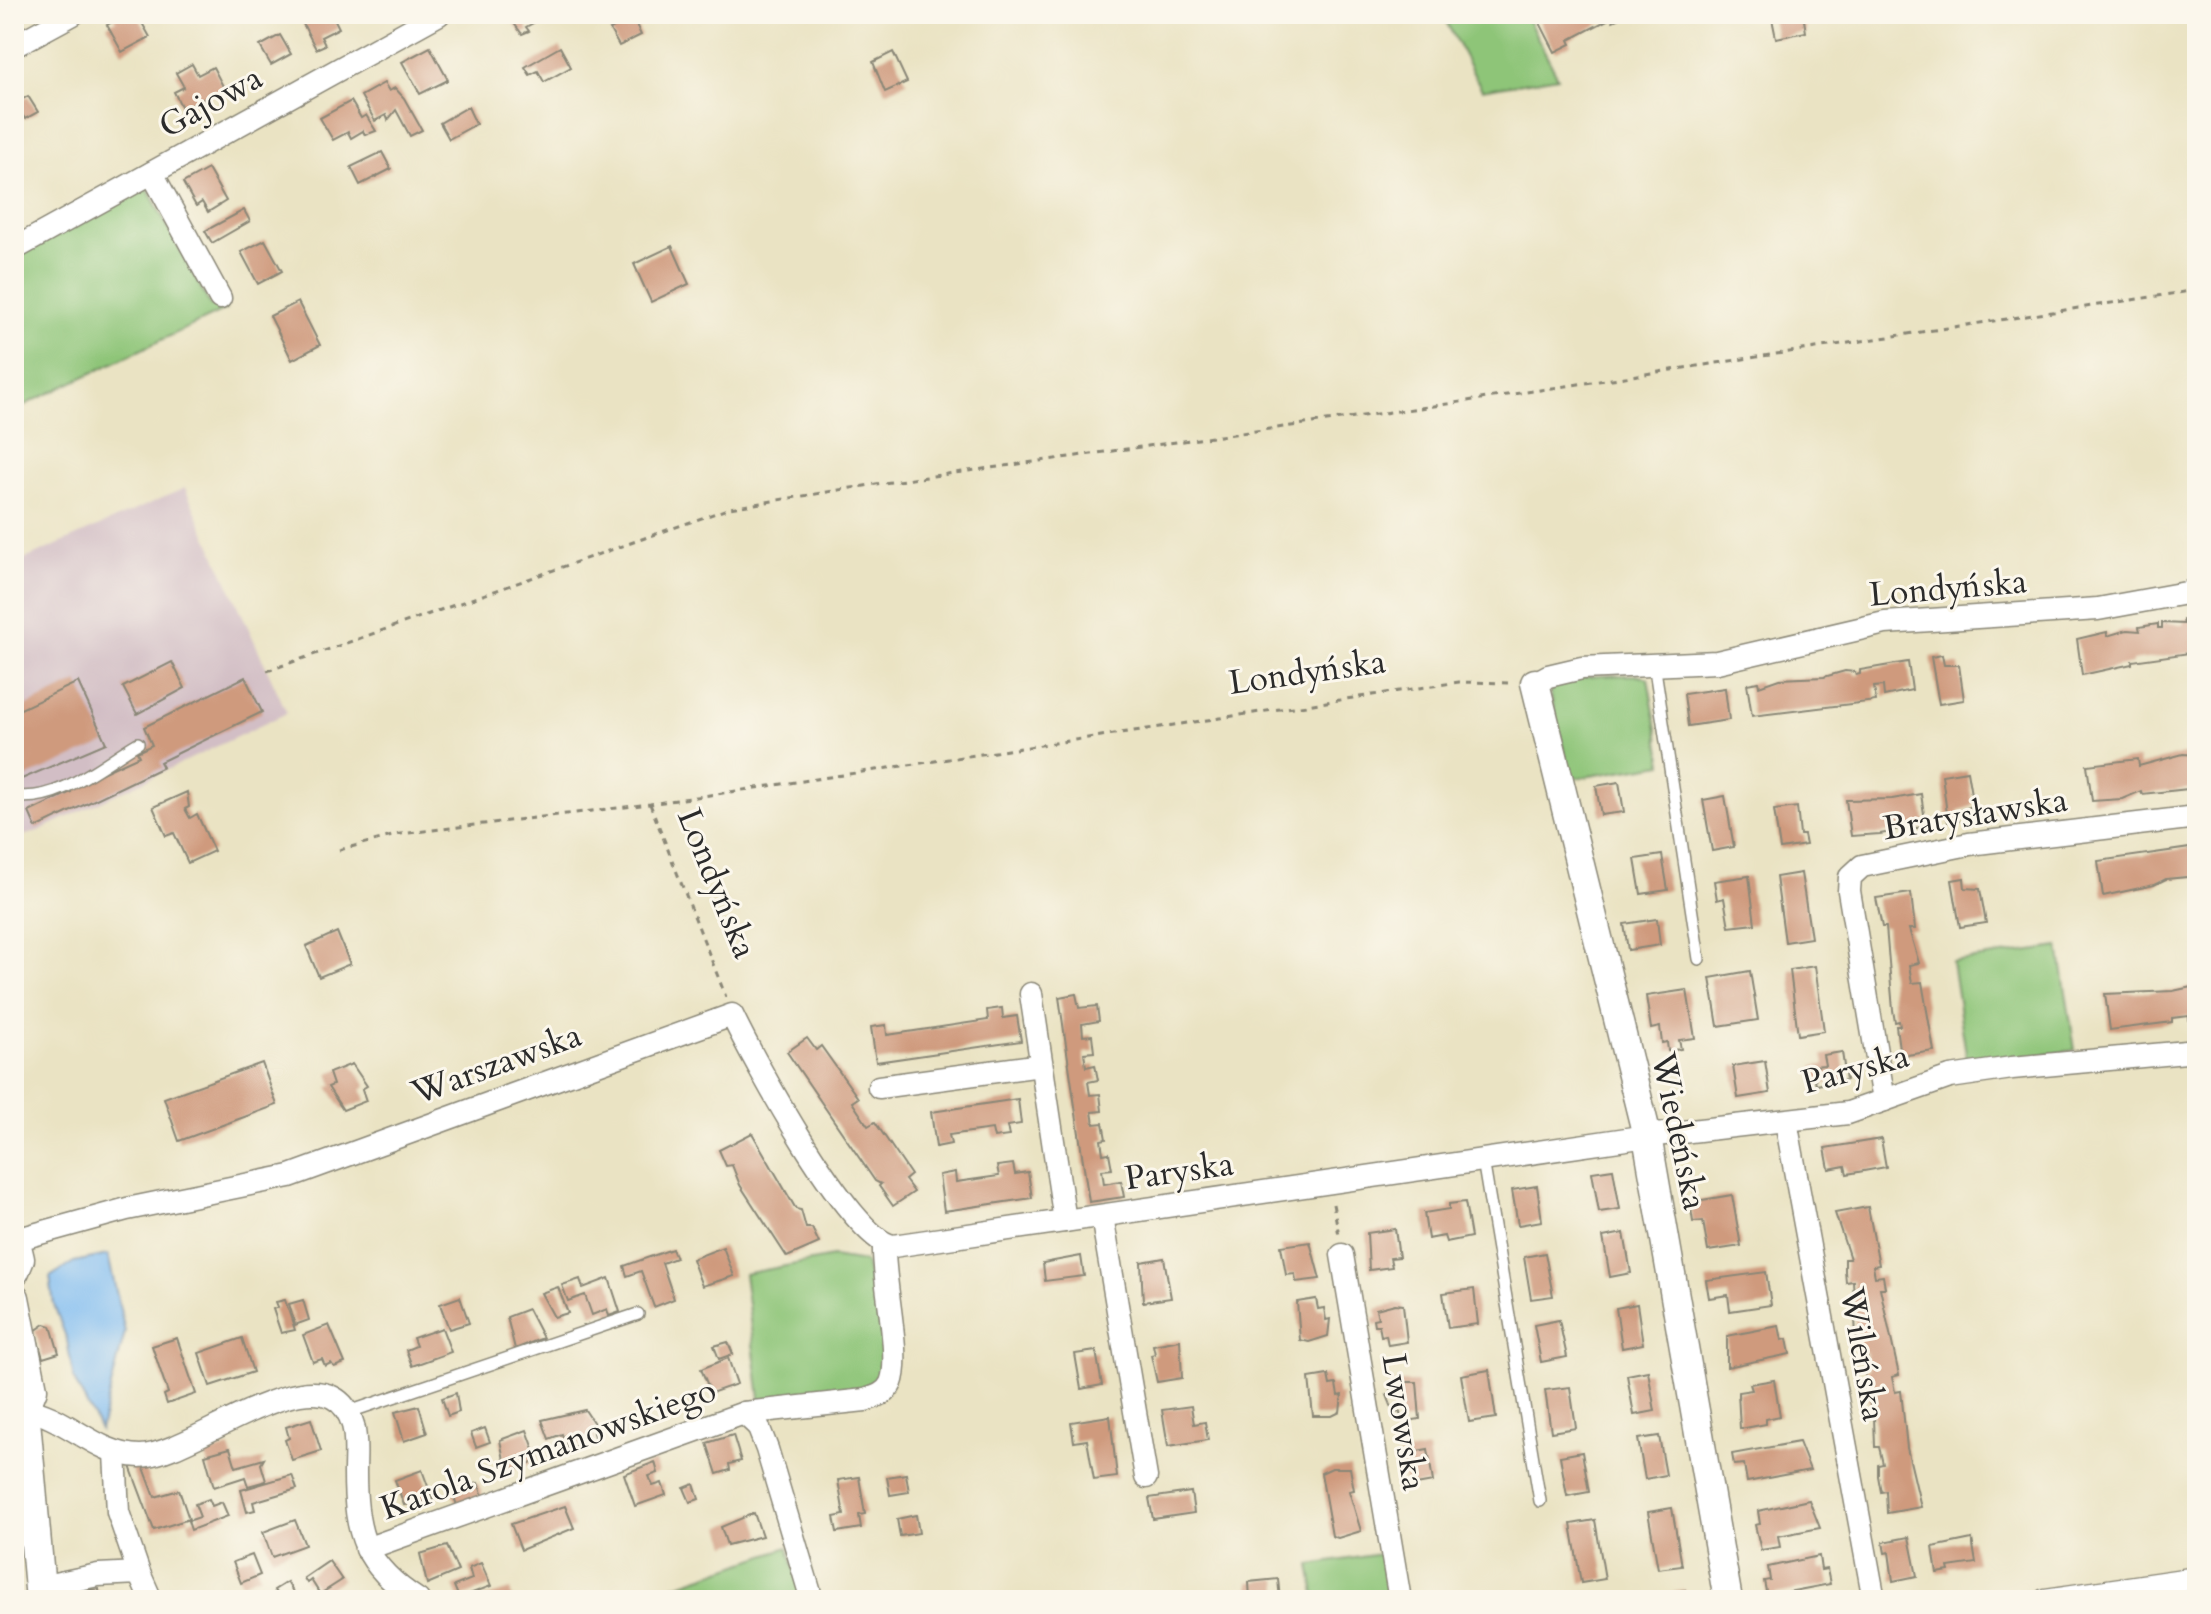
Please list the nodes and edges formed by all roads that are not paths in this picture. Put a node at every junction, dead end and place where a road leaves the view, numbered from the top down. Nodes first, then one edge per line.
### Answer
1 (73, 14) edge
2 (439, 14) edge
3 (14, 46) edge
4 (152, 173) junction
5 (14, 249) edge
6 (220, 298) dead end
7 (2197, 591) edge
8 (1654, 663) junction
9 (1535, 683) joint
10 (138, 743) dead end
11 (14, 796) edge
12 (2197, 817) edge
13 (1699, 959) dead end
14 (1031, 994) dead end
15 (2197, 1051) edge
16 (1041, 1065) junction
17 (879, 1087) dead end
18 (1884, 1100) junction
19 (1786, 1121) junction
20 (1647, 1136) junction
21 (1483, 1160) junction
22 (1102, 1216) junction
23 (1065, 1221) junction
24 (15, 1239) edge
25 (884, 1244) junction
26 (1342, 1255) road end
27 (14, 1271) edge
28 (14, 1298) edge
29 (638, 1314) dead end
30 (19, 1400) edge
31 (349, 1412) junction
32 (744, 1413) junction
33 (115, 1453) junction
34 (1146, 1477) dead end
35 (1540, 1501) dead end
36 (366, 1549) junction
37 (139, 1573) junction
38 (2197, 1578) edge
39 (40, 1594) edge
40 (151, 1600) edge
41 (418, 1600) edge
42 (812, 1600) edge
43 (1400, 1600) edge
44 (1728, 1600) edge
45 (1874, 1600) edge
46 (2045, 1600) edge

1 - 3 street
2 - 4 street, Gajowa
4 - 5 street, Gajowa
4 - 6 street
7 - 8 street, Londyńska
8 - 9 street, Londyńska
8 - 13 lane
9 - 20 street, Wiedeńska
10 - 11 lane
12 - 18 street, Bratysławska
14 - 16 street
15 - 18 street, Paryska
16 - 17 street
16 - 23 street
18 - 19 street, Paryska
19 - 20 street, Paryska
19 - 45 street, Wileńska
20 - 21 street, Paryska
20 - 44 street, Wiedeńska
21 - 22 street, Paryska
21 - 35 lane
22 - 23 street, Paryska
22 - 34 street
23 - 25 street, Paryska
24 - 25 street, Warszawska
24 - 27 main road
25 - 32 street
26 - 43 street, Lwowska
28 - 30 main road
29 - 31 lane
30 - 33 street
30 - 39 main road
31 - 33 street
31 - 36 street
32 - 36 street, Karola Szymanowskiego
32 - 42 street, Karola Szymanowskiego
33 - 37 street
36 - 41 street
37 - 39 street
37 - 40 street
38 - 46 street

